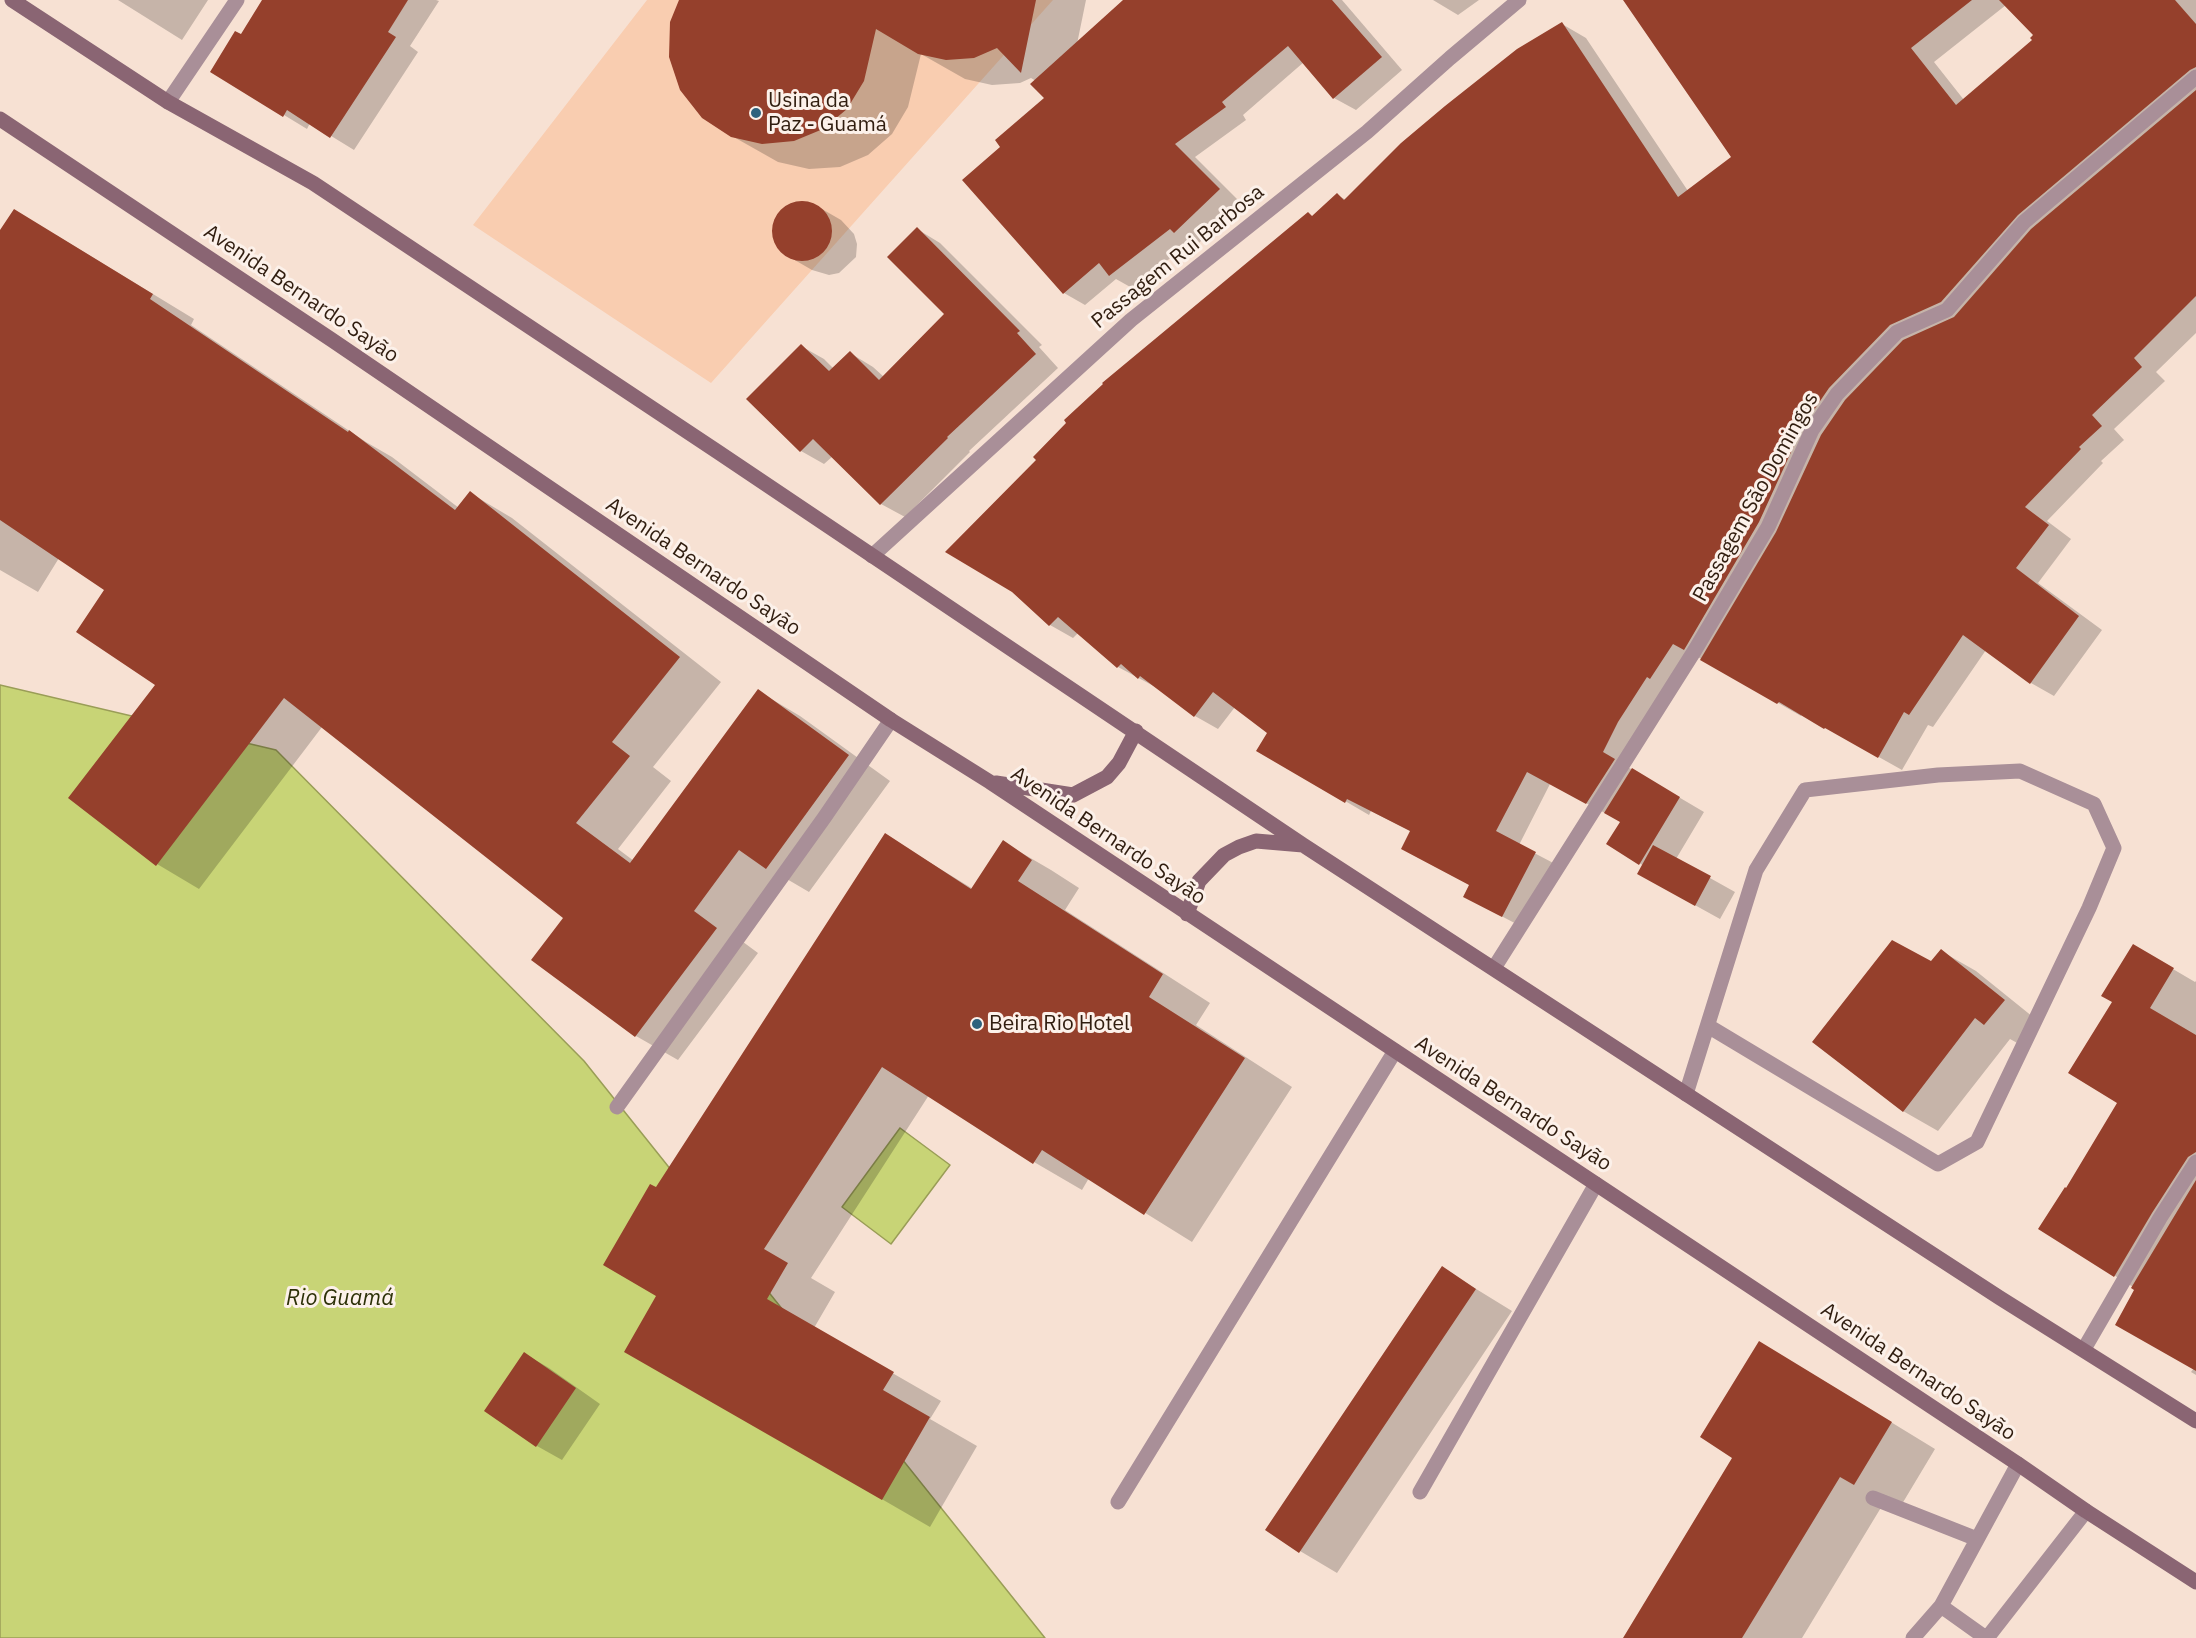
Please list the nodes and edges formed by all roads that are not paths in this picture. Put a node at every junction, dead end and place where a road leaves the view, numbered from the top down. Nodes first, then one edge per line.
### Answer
1 (12, 0) edge
2 (237, 0) edge
3 (1519, 0) edge
4 (2196, 77) edge
5 (168, 102) junction
6 (0, 119) edge
7 (872, 556) junction
8 (891, 720) junction
9 (1136, 731) junction
10 (990, 782) junction
11 (1303, 845) junction
12 (1187, 914) junction
13 (1494, 968) junction
14 (1708, 1026) junction
15 (1395, 1051) junction
16 (1686, 1094) junction
17 (617, 1107) dead end
18 (2196, 1162) edge
19 (1596, 1184) junction
20 (2084, 1349) junction
21 (2196, 1421) edge
22 (2018, 1464) junction
23 (1420, 1492) dead end
24 (1873, 1498) dead end
25 (1118, 1502) dead end
26 (2086, 1511) junction
27 (1977, 1539) junction
28 (2196, 1582) edge
29 (1941, 1606) junction
30 (1913, 1638) edge
31 (1986, 1638) edge

1 - 5 main road
2 - 5 street
3 - 7 street, Passagem Rui Barbosa
4 - 13 street, Passagem São Domingos
5 - 7 main road
6 - 8 main road, Avenida Bernardo Sayão
7 - 9 main road
8 - 10 main road, Avenida Bernardo Sayão
8 - 17 street
9 - 10 main road
9 - 11 main road
10 - 12 main road, Avenida Bernardo Sayão
11 - 12 main road
11 - 13 main road
12 - 15 main road, Avenida Bernardo Sayão
13 - 16 main road
14 - 14 street
14 - 16 street
15 - 19 main road, Avenida Bernardo Sayão
15 - 25 street
16 - 20 main road
18 - 20 street
19 - 22 main road, Avenida Bernardo Sayão
19 - 23 street
20 - 21 main road
22 - 26 main road, Avenida Bernardo Sayão
22 - 27 street
24 - 27 street
26 - 28 main road, Avenida Bernardo Sayão
26 - 31 street
27 - 29 street
29 - 30 street
29 - 31 street

